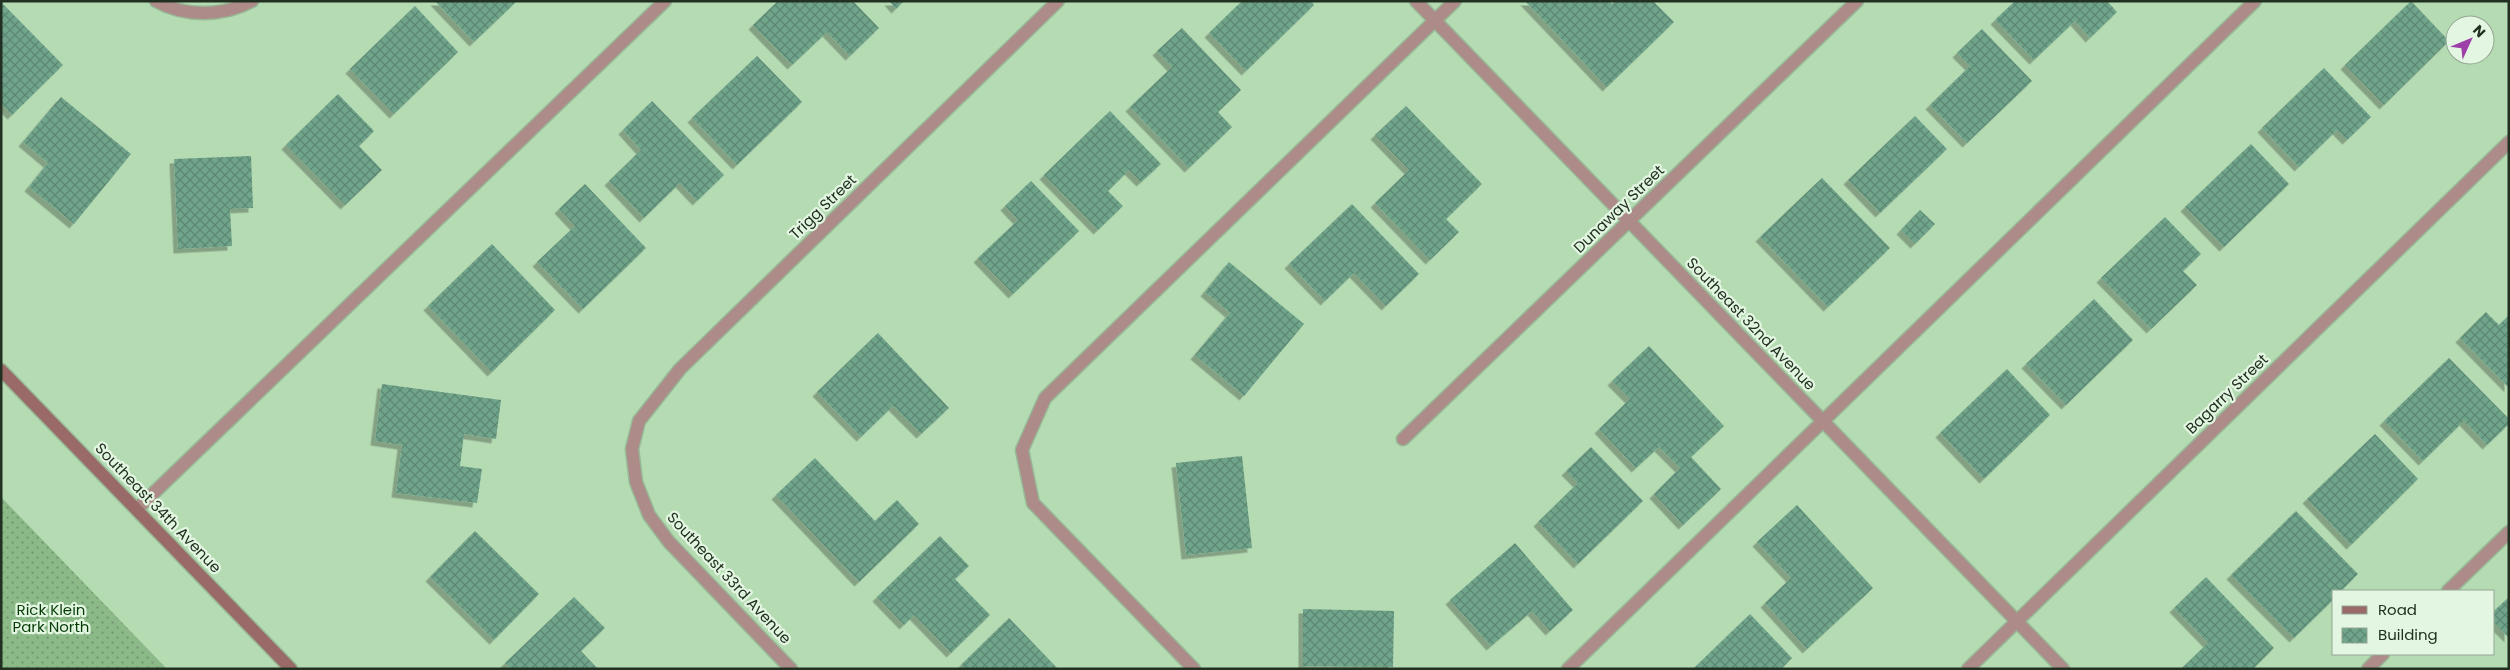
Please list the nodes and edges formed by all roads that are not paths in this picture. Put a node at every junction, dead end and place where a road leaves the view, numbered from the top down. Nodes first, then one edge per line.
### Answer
1 (156, 1) edge
2 (252, 1) edge
3 (666, 1) edge
4 (1058, 1) edge
5 (1416, 1) edge
6 (1455, 1) edge
7 (1857, 1) edge
8 (2255, 1) edge
9 (1435, 20) junction
10 (2509, 142) edge
11 (1630, 221) junction
12 (1, 370) edge
13 (1824, 422) junction
14 (1403, 440) dead end
15 (632, 449) joint
16 (137, 509) junction
17 (2509, 532) edge
18 (2449, 590) edge
19 (2017, 621) junction
20 (2382, 655) edge
21 (291, 669) edge
22 (791, 669) edge
23 (1194, 669) edge
24 (1568, 669) edge
25 (1968, 669) edge
26 (2063, 669) edge
27 (2368, 669) edge

1 - 2 street
3 - 16 street
4 - 15 street, Trigg Street
5 - 9 street, Southeast 32nd Avenue
6 - 9 street
7 - 11 street, Dunaway Street
8 - 13 street
9 - 11 street, Southeast 32nd Avenue
9 - 23 street
10 - 19 street, Bagarry Street
11 - 13 street, Southeast 32nd Avenue
11 - 14 street, Dunaway Street
12 - 16 main road, Southeast 34th Avenue
13 - 19 street, Southeast 32nd Avenue
13 - 24 street
15 - 22 street, Southeast 33rd Avenue
16 - 21 main road, Southeast 34th Avenue
17 - 18 street
19 - 25 street, Bagarry Street
19 - 26 street, Southeast 32nd Avenue
20 - 27 street

